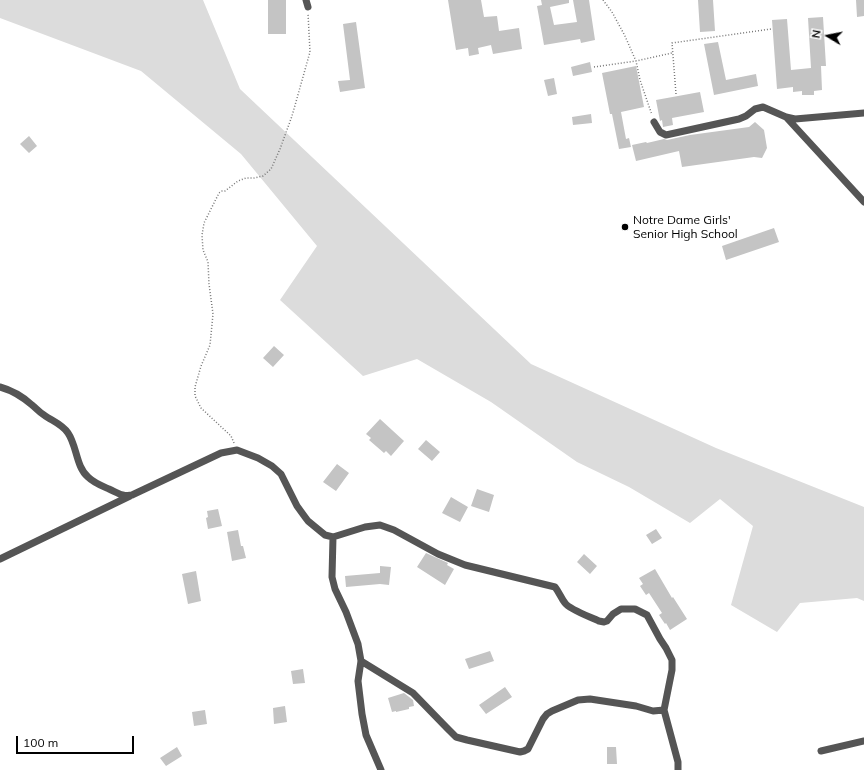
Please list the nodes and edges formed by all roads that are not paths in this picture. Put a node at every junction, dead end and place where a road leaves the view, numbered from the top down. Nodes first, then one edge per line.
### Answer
1 (864, 113) edge
2 (786, 117) junction
3 (654, 122) road end
4 (864, 202) edge
5 (0, 387) edge
6 (132, 495) junction
7 (333, 537) junction
8 (0, 559) edge
9 (361, 661) junction
10 (664, 710) junction
11 (864, 741) edge
12 (821, 751) dead end
13 (381, 770) edge
14 (678, 770) edge

1 - 2 street
2 - 3 street
2 - 4 street
5 - 6 street
6 - 7 street
6 - 8 street
7 - 9 street
7 - 10 street
9 - 10 street
9 - 13 street
10 - 14 street
11 - 12 street

